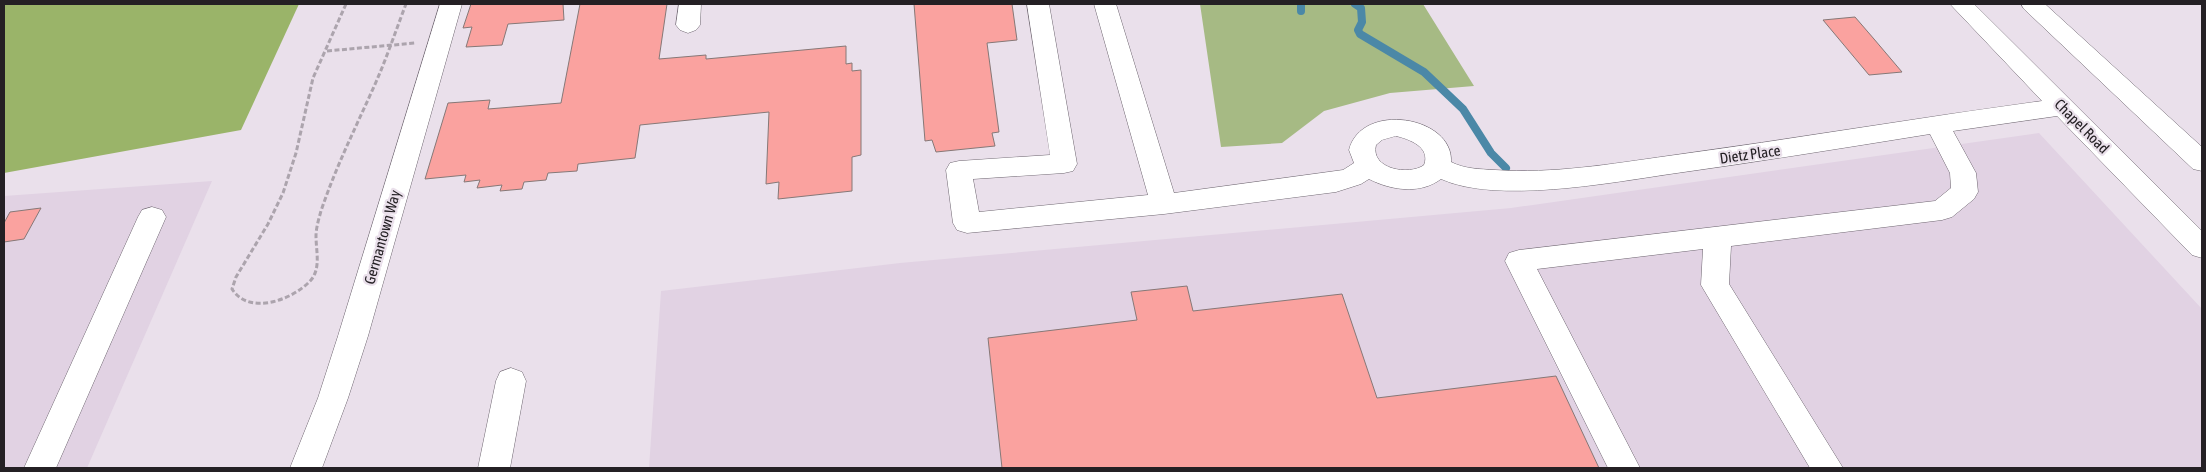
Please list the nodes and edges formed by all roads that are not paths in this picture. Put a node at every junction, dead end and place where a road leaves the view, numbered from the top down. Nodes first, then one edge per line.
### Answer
1 (451, 4) edge
2 (1038, 4) edge
3 (1105, 4) edge
4 (1961, 4) edge
5 (2032, 4) edge
6 (2064, 107) junction
7 (1937, 124) junction
8 (2202, 162) edge
9 (1370, 165) junction
10 (1437, 167) junction
11 (1164, 204) junction
12 (152, 217) dead end
13 (1718, 237) junction
14 (2198, 238) edge
15 (511, 381) dead end
16 (40, 468) edge
17 (306, 468) edge
18 (494, 468) edge
19 (1624, 468) edge
20 (1827, 468) edge

1 - 17 street, Germantown Way
2 - 11 street
3 - 11 street
4 - 6 street, Chapel Road
5 - 8 street
6 - 7 street, Dietz Place
6 - 14 street, Chapel Road
7 - 10 street, Dietz Place
7 - 13 street
9 - 10 street
9 - 10 street
9 - 11 street
12 - 16 street
13 - 19 street
13 - 20 street
15 - 18 street

